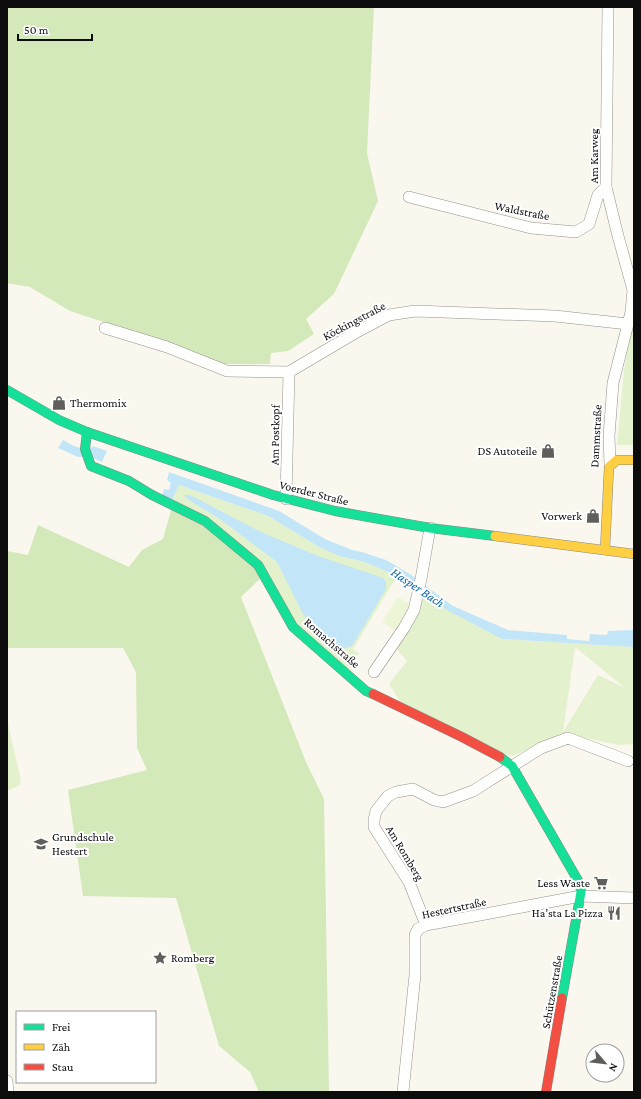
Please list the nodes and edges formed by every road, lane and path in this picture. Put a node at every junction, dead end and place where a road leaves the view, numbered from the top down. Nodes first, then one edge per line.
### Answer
1 (608, 7) edge
2 (606, 187) junction
3 (408, 198) dead end
4 (628, 324) junction
5 (105, 328) dead end
6 (289, 372) junction
7 (7, 390) edge
8 (87, 432) junction
9 (634, 460) edge
10 (610, 464) junction
11 (286, 499) junction
12 (430, 528) junction
13 (604, 550) junction
14 (634, 554) edge
15 (374, 672) dead end
16 (628, 761) dead end
17 (512, 766) junction
18 (581, 896) junction
19 (634, 898) edge
20 (426, 925) junction
21 (7, 1081) edge
22 (8, 1092) edge
23 (403, 1092) edge
24 (546, 1092) edge

1 - 2 street, Am Karweg
2 - 3 street, Waldstraße
2 - 4 street, Am Karweg
4 - 6 street, Köckingstraße
4 - 10 street, Dammstraße
5 - 6 street
6 - 11 street, Am Postkopf
7 - 8 street, Voerder Straße
8 - 11 street, Voerder Straße
8 - 17 street, Romachstraße
9 - 10 street
10 - 13 street, Dammstraße
11 - 12 street, Voerder Straße
12 - 13 street, Voerder Straße
12 - 15 street, Romachstraße
13 - 14 street, Voerder Straße
16 - 17 street
17 - 18 street, Romachstraße
17 - 20 street, Am Romberg
18 - 19 street, Hestertstraße
18 - 20 street, Hestertstraße
18 - 24 street, Schützenstraße
20 - 23 street, Hestertstraße
21 - 22 street

